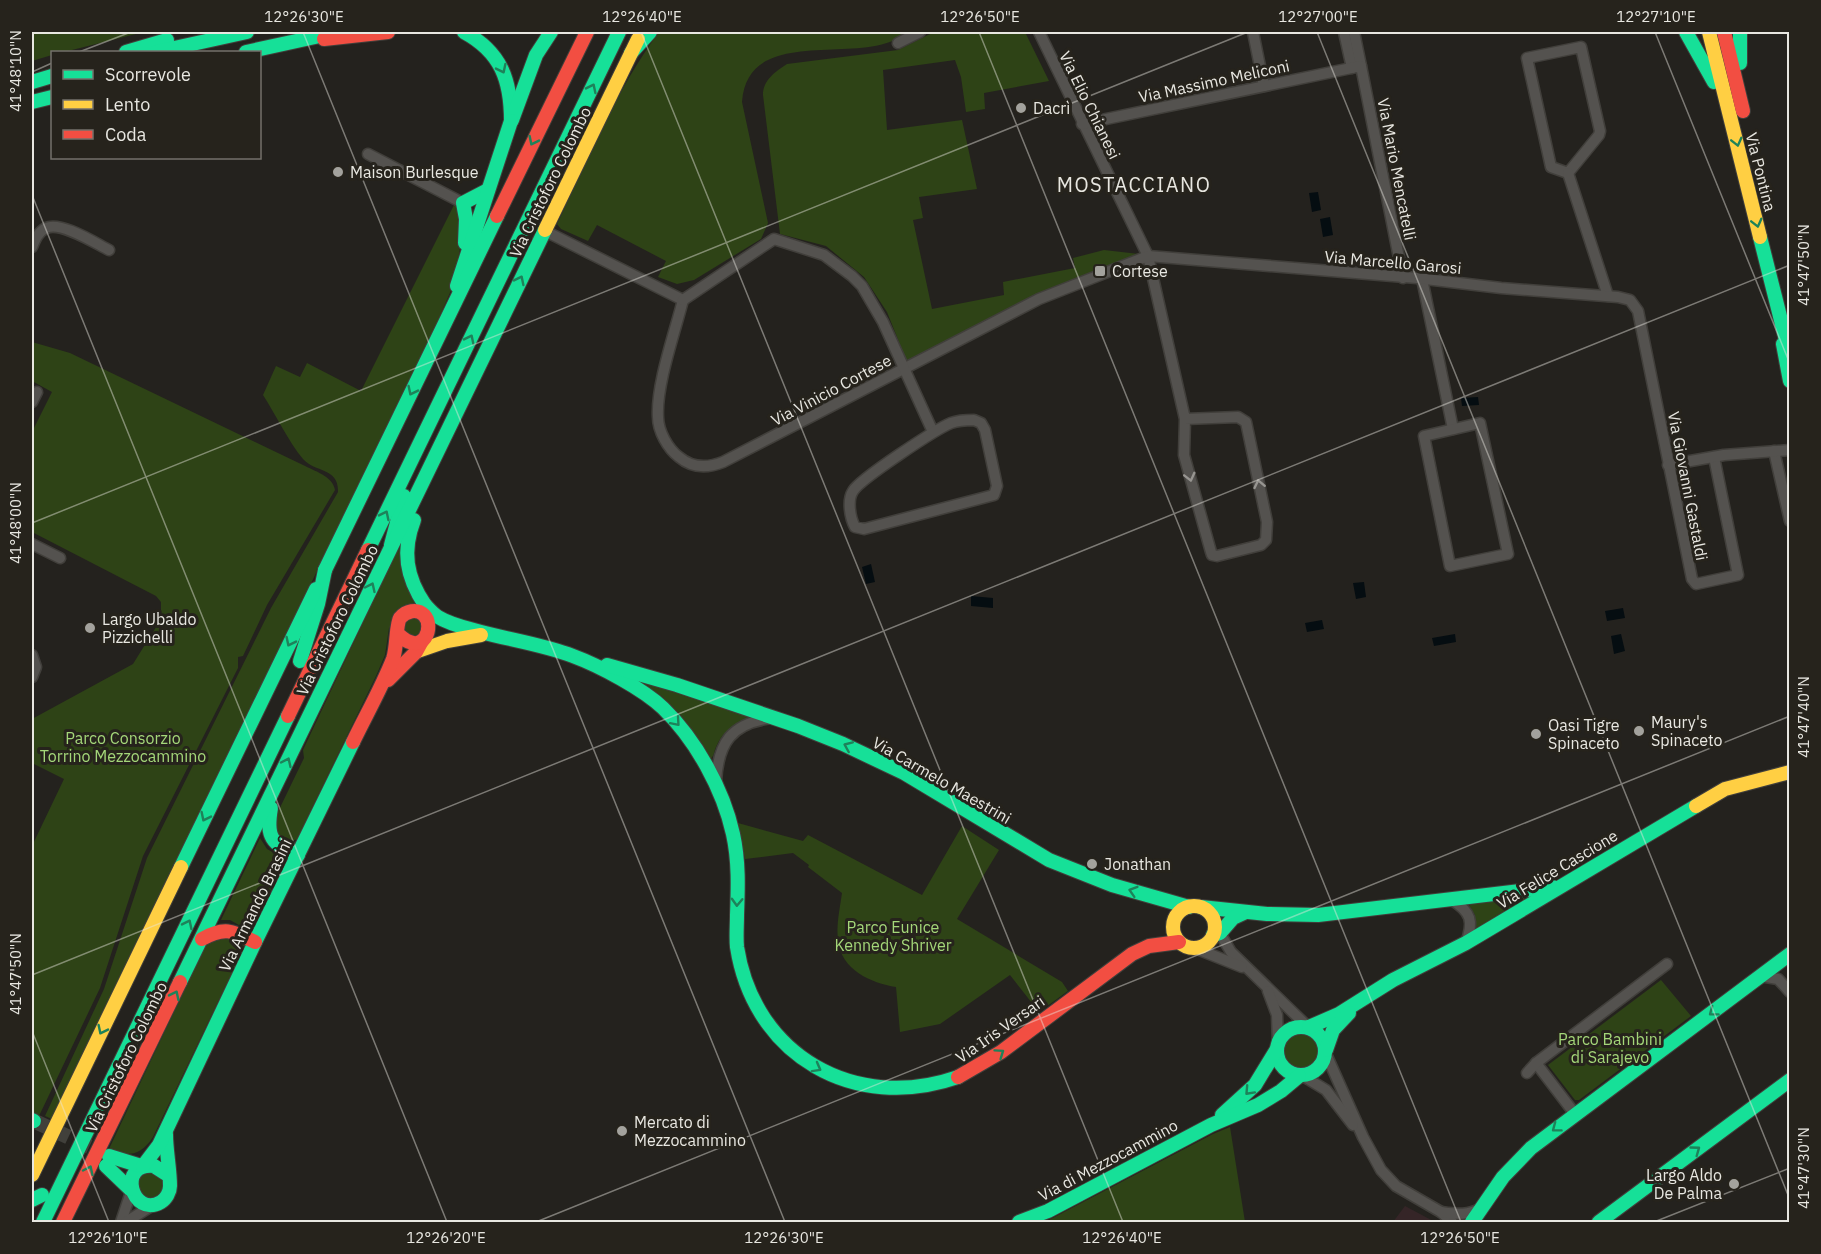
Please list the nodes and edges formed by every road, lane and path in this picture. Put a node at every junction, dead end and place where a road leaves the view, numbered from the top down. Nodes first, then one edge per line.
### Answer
1 (198, 32) edge
2 (247, 32) edge
3 (338, 32) edge
4 (388, 32) edge
5 (464, 32) edge
6 (551, 32) edge
7 (587, 32) edge
8 (605, 32) edge
9 (619, 32) edge
10 (642, 32) edge
11 (650, 32) edge
12 (920, 32) edge
13 (1039, 32) edge
14 (1253, 32) edge
15 (1344, 32) edge
16 (1354, 32) edge
17 (1686, 32) edge
18 (1709, 32) edge
19 (1724, 32) edge
20 (1740, 32) edge
21 (298, 41) junction
22 (898, 43) dead end
23 (130, 51) edge
24 (161, 51) edge
25 (251, 51) edge
26 (631, 53) junction
27 (1357, 67) junction
28 (51, 76) edge
29 (32, 81) edge
30 (1264, 86) junction
31 (51, 97) edge
32 (32, 102) edge
33 (1737, 114) junction
34 (511, 121) junction
35 (1082, 123) junction
36 (368, 154) dead end
37 (1568, 173) junction
38 (488, 190) junction
39 (463, 203) junction
40 (545, 231) junction
41 (32, 247) edge
42 (109, 250) dead end
43 (1148, 256) junction
44 (464, 264) junction
45 (1776, 276) junction
46 (1403, 278) junction
47 (1422, 279) junction
48 (1608, 296) junction
49 (1790, 297) edge
50 (683, 300) junction
51 (1633, 302) joint
52 (1790, 309) edge
53 (446, 319) junction
54 (496, 329) junction
55 (1790, 356) edge
56 (904, 369) junction
57 (1790, 381) edge
58 (37, 392) dead end
59 (32, 402) edge
60 (436, 409) junction
61 (1185, 419) junction
62 (1453, 429) junction
63 (933, 432) junction
64 (1790, 450) edge
65 (1774, 451) junction
66 (1714, 457) junction
67 (1668, 465) junction
68 (1790, 521) edge
69 (32, 544) edge
70 (391, 545) junction
71 (60, 558) dead end
72 (325, 570) junction
73 (429, 613) junction
74 (487, 634) junction
75 (399, 635) junction
76 (420, 646) junction
77 (32, 655) edge
78 (300, 661) junction
79 (32, 677) edge
80 (635, 679) junction
81 (375, 697) junction
82 (775, 718) junction
83 (1786, 774) edge
84 (716, 782) junction
85 (271, 797) junction
86 (298, 855) junction
87 (1560, 886) junction
88 (1452, 900) junction
89 (1195, 907) junction
90 (1246, 912) junction
91 (1216, 931) junction
92 (202, 939) junction
93 (255, 942) junction
94 (1179, 942) junction
95 (1466, 943) junction
96 (1192, 947) junction
97 (1790, 954) edge
98 (1667, 964) dead end
99 (1251, 970) junction
100 (1759, 976) junction
101 (1265, 985) junction
102 (1790, 992) edge
103 (1358, 1004) junction
104 (1308, 1027) junction
105 (1278, 1047) junction
106 (1326, 1052) junction
107 (1536, 1063) junction
108 (1527, 1073) dead end
109 (1301, 1076) junction
110 (1790, 1080) edge
111 (1575, 1114) junction
112 (1211, 1125) junction
113 (167, 1128) junction
114 (1363, 1137) junction
115 (142, 1166) junction
116 (32, 1175) edge
117 (168, 1175) junction
118 (131, 1190) junction
119 (37, 1198) edge
120 (153, 1205) junction
121 (1481, 1208) junction
122 (1441, 1212) junction
123 (32, 1217) edge
124 (43, 1222) edge
125 (63, 1222) edge
126 (121, 1222) edge
127 (126, 1222) edge
128 (1019, 1222) edge
129 (1452, 1222) edge
130 (1472, 1222) edge
131 (1599, 1222) edge

1 - 23 main road
2 - 24 main road
3 - 21 main road
4 - 21 main road
5 -> 34 main road
6 - 34 main road
7 -> 53 main road, Via Cristoforo Colombo
8 - 78 main road, Via Cristoforo Colombo
60 -> 9 main road, Via Cristoforo Colombo
10 - 26 main road, Via Cristoforo Colombo
11 - 26 main road
12 - 22 street
13 - 35 street, Via Elio Chianesi
14 - 30 street
15 - 27 street, Via Mario Mencatelli
16 - 27 street, Via Mario Mencatelli
17 - 33 main road
18 - 33 main road, Via Pontina
19 - 33 main road, Via Pontina
20 - 33 main road
21 - 25 main road
26 - 40 main road, Via Cristoforo Colombo
27 - 30 street, Via Massimo Meliconi
27 - 46 street, Via Mario Mencatelli
28 - 29 main road
30 - 35 street, Via Massimo Meliconi
31 - 32 main road
33 - 45 main road, Via Pontina
34 - 38 main road
35 - 43 street, Via Elio Chianesi
36 - 39 street
37 - 37 street
37 - 48 street
38 - 39 main road
38 - 44 main road
39 - 44 main road
40 - 50 street
54 -> 40 main road, Via Cristoforo Colombo
41 - 42 street
43 - 46 street, Via Marcello Garosi
43 - 56 street, Via Vinicio Cortese
43 - 61 street, Via Elio Chianesi
44 - 53 main road
45 - 49 main road
45 - 52 main road, Via Pontina
45 - 55 main road, Via Pontina
45 - 57 main road
46 - 47 street, Via Marcello Garosi
47 - 48 street, Via Marcello Garosi
47 - 62 street
48 - 51 street, Via Marcello Garosi
50 - 56 street
50 - 56 street, Via Vinicio Cortese
51 - 67 street, Via Giovanni Gastaldi
53 -> 72 main road, Via Cristoforo Colombo
54 - 70 main road, Via Cristoforo Colombo
54 - 73 main road
56 - 63 street
58 - 59 street
60 - 70 main road
124 -> 60 main road, Via Cristoforo Colombo
61 -> 61 street, Via Elio Chianesi
62 - 62 street
63 - 63 street
64 - 65 street
65 - 66 street
65 - 68 street
66 - 67 street
66 - 67 street, Via Giovanni Gastaldi
69 - 71 street
85 -> 70 main road, Via Cristoforo Colombo
72 - 78 main road
72 -> 116 main road, Via Cristoforo Colombo
73 - 74 main road, Via Iris Versari
73 - 75 main road, Via Armando Brasini
73 - 76 main road
74 - 76 main road
74 - 80 main road, Via Iris Versari
75 - 76 main road
75 - 81 main road, Via Armando Brasini
76 - 81 main road, Via Armando Brasini
77 - 79 street
78 - 119 main road, Via Cristoforo Colombo
80 - 82 main road, Via Carmelo Maestrini
80 -> 84 main road, Via Iris Versari
81 - 86 main road, Via Armando Brasini
82 - 84 street
89 -> 82 main road, Via Carmelo Maestrini
83 - 87 main road, Via Felice Cascione
84 -> 94 main road, Via Iris Versari
85 - 86 main road
85 - 92 main road, Via Cristoforo Colombo
86 - 93 main road, Via Armando Brasini
87 - 88 main road, Via Carmelo Maestrini
87 - 95 main road, Via Felice Cascione
88 - 90 main road, Via Carmelo Maestrini
88 - 95 street
89 - 90 main road, Via Carmelo Maestrini
89 - 91 main road
89 - 94 main road
90 - 91 main road
91 - 96 main road
91 - 99 street
92 - 93 main road
125 -> 92 main road, Via Cristoforo Colombo
93 - 113 main road, Via Armando Brasini
94 - 96 main road
95 - 103 main road, Via Felice Cascione
96 - 99 street
97 - 100 main road
98 - 107 street
99 - 101 street
100 - 102 street
100 -> 111 main road
101 - 104 street
101 - 105 street
103 - 104 main road, Via Felice Cascione
103 - 106 main road, Via Felice Cascione
104 - 105 main road
104 - 106 main road
105 - 109 main road
105 -> 112 main road, Via di Mezzocammino
106 - 109 main road
106 - 114 street
107 - 108 street
107 - 111 street
109 - 112 main road, Via di Mezzocammino
109 - 114 street
131 -> 110 main road
111 -> 121 main road
112 - 128 main road, Via di Mezzocammino
113 - 115 main road, Via Armando Brasini
113 - 117 main road, Via Armando Brasini
114 - 122 street
115 - 117 main road
115 - 118 main road, Via Armando Brasini
115 - 118 main road
117 - 120 main road, Via Armando Brasini
118 - 120 main road
118 - 126 street, Via Armando Brasini
119 - 123 main road, Via Cristoforo Colombo
120 - 127 street, Via Armando Brasini
121 - 122 street
121 - 130 main road
122 - 129 street

